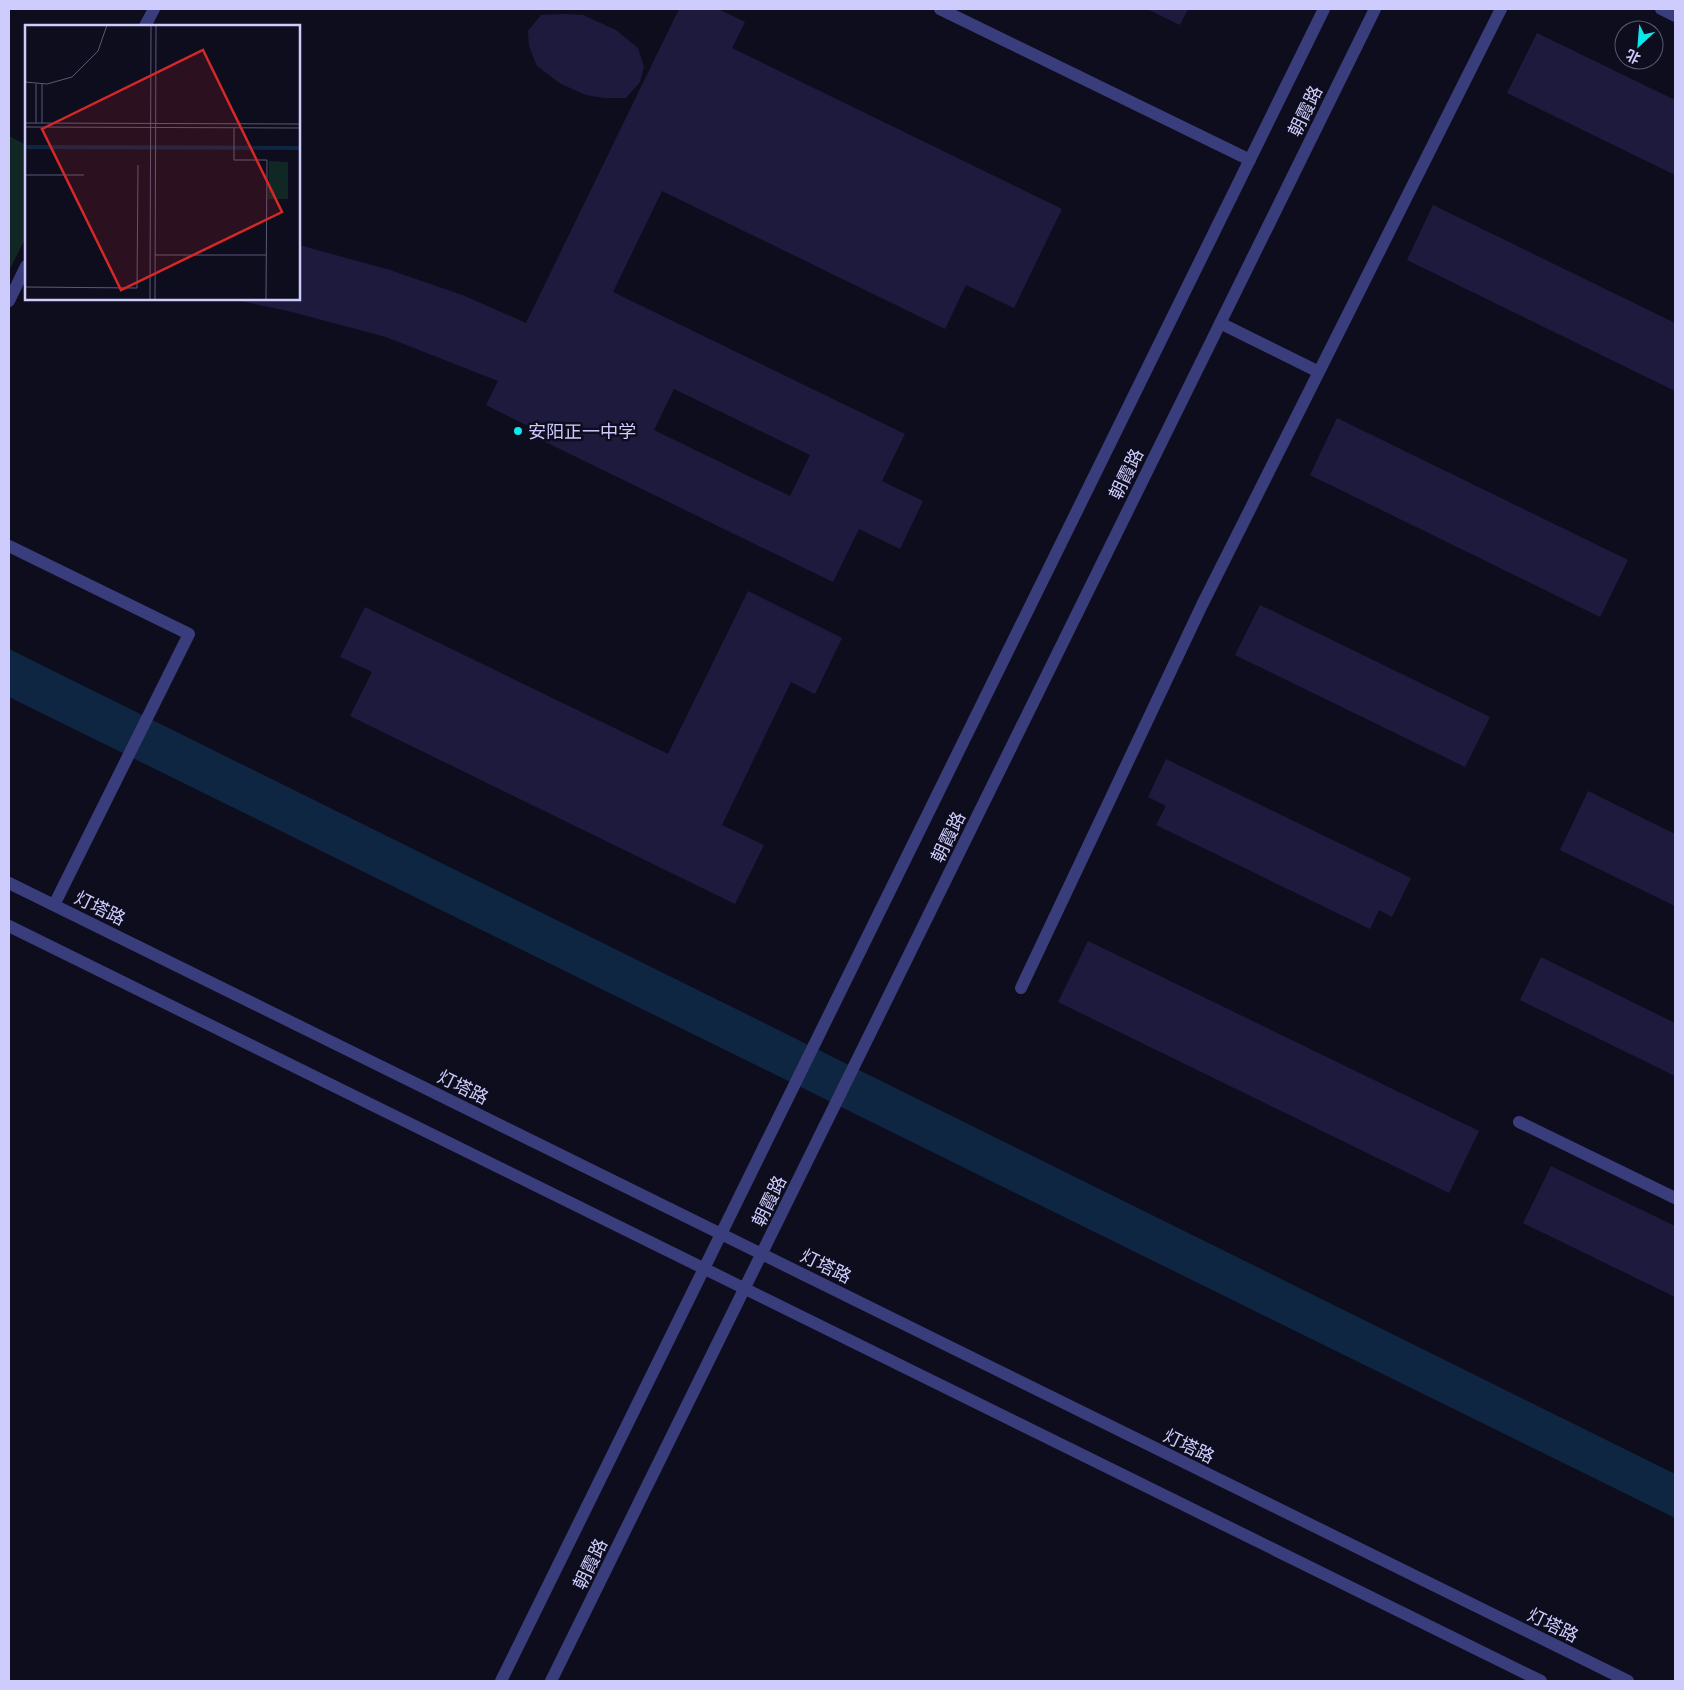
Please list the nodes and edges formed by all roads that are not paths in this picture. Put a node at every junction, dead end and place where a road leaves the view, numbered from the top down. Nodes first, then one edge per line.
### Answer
1 (154, 9) edge
2 (940, 9) edge
3 (1324, 9) edge
4 (1375, 9) edge
5 (1501, 9) edge
6 (1661, 9) edge
7 (1675, 16) edge
8 (146, 25) edge
9 (1250, 160) junction
10 (25, 268) edge
11 (9, 301) edge
12 (1220, 323) junction
13 (1319, 372) junction
14 (9, 546) edge
15 (9, 883) edge
16 (54, 905) junction
17 (9, 926) edge
18 (1020, 988) dead end
19 (1519, 1122) dead end
20 (1675, 1198) edge
21 (721, 1234) junction
22 (762, 1254) junction
23 (704, 1269) junction
24 (745, 1289) junction
25 (501, 1681) edge
26 (551, 1681) edge
27 (1541, 1681) edge
28 (1628, 1681) edge

1 - 8 street
2 - 9 street
3 - 9 street, 朝霞路
4 - 12 street, 朝霞路
5 - 13 street
6 - 7 street
9 - 21 street, 朝霞路
10 - 11 street
12 - 13 street
12 - 22 street, 朝霞路
13 - 18 street
14 - 16 street
15 - 16 street, 灯塔路
16 - 21 street, 灯塔路
17 - 23 street
19 - 20 street
21 - 22 street, 灯塔路
21 - 23 street, 朝霞路
22 - 24 street, 朝霞路
22 - 28 street, 灯塔路
23 - 24 street
23 - 25 street, 朝霞路
24 - 26 street, 朝霞路
24 - 27 street

